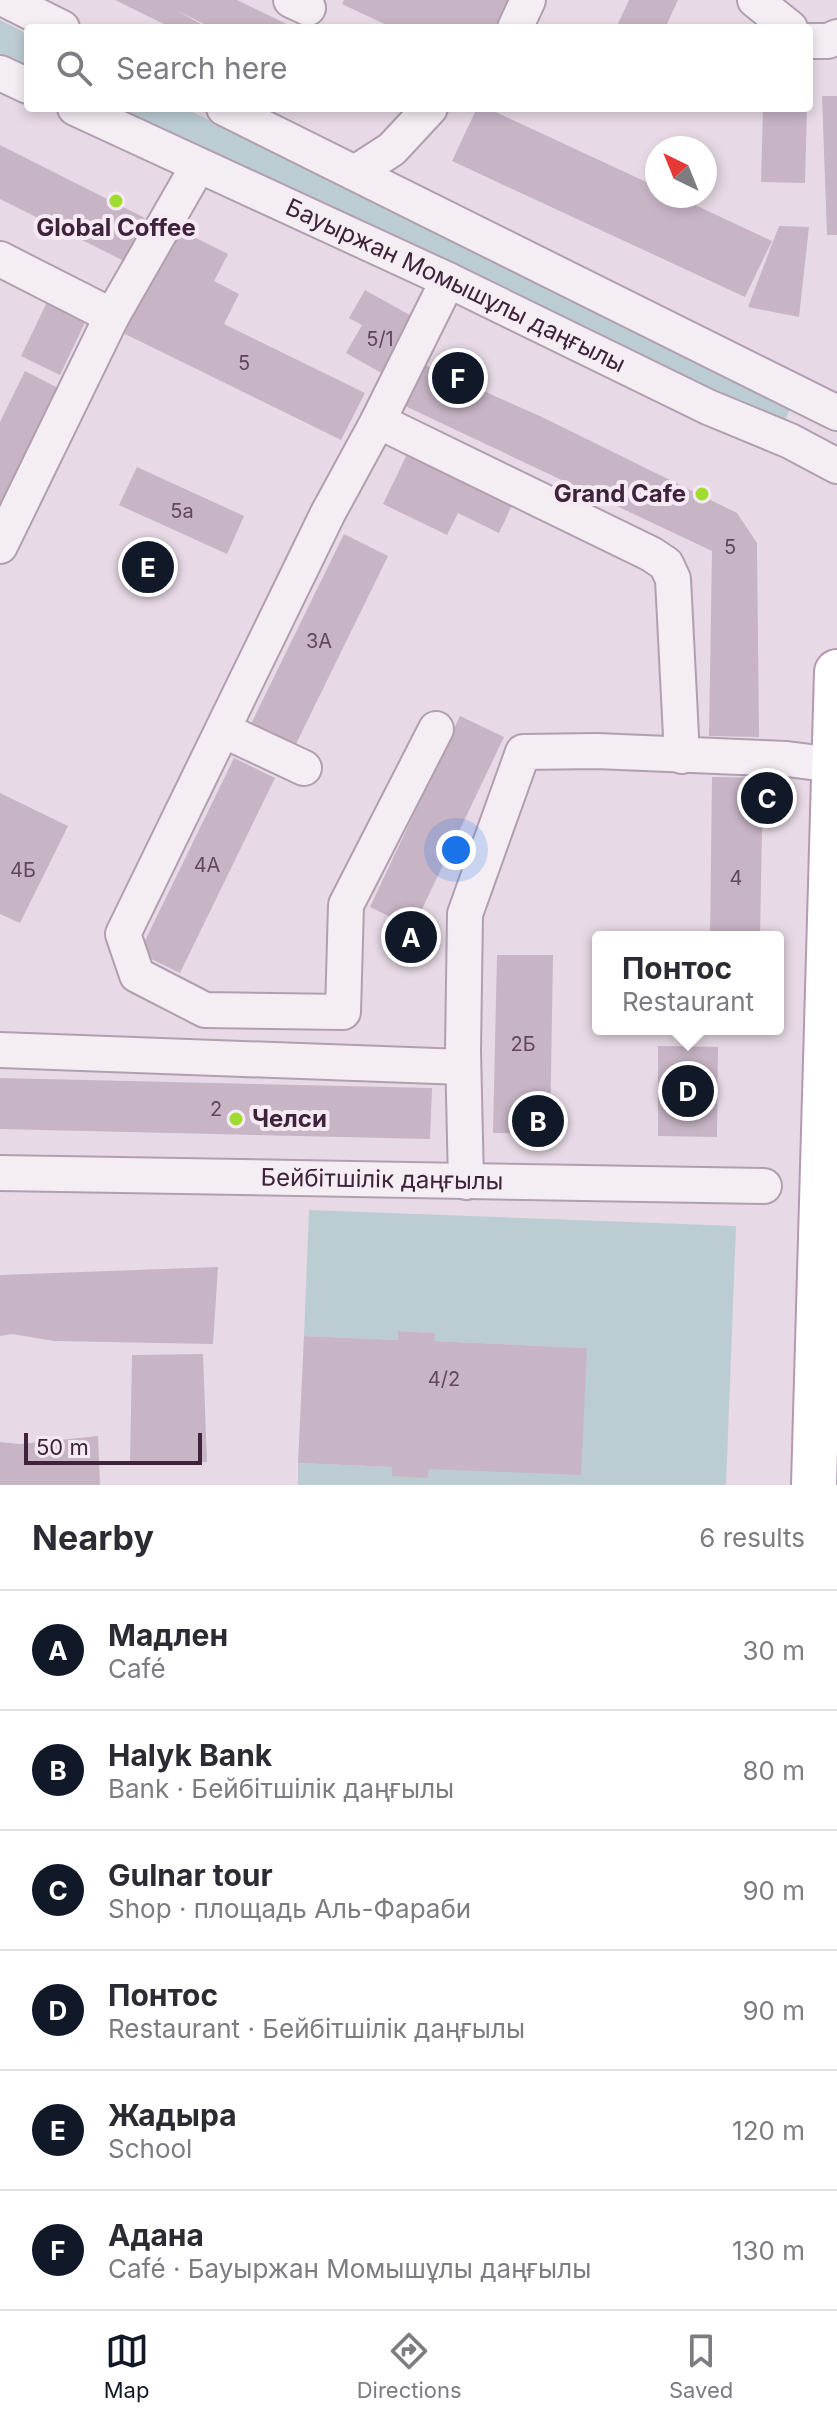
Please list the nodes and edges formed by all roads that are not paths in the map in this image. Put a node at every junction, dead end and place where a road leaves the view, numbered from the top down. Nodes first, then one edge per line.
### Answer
1 (6, 0) edge
2 (528, 0) edge
3 (755, 0) edge
4 (54, 24) edge
5 (517, 24) edge
6 (785, 24) edge
7 (837, 37) edge
8 (813, 41) edge
9 (0, 73) edge
10 (24, 84) edge
11 (83, 112) edge
12 (232, 112) edge
13 (426, 112) edge
14 (198, 166) junction
15 (355, 173) junction
16 (0, 259) edge
17 (448, 280) junction
18 (112, 316) junction
19 (837, 413) edge
20 (378, 421) junction
21 (837, 466) edge
22 (0, 546) edge
23 (837, 672) edge
24 (436, 729) dead end
25 (223, 730) junction
26 (682, 756) junction
27 (834, 765) junction
28 (304, 768) dead end
29 (0, 1050) edge
30 (832, 1050) edge
31 (463, 1067) junction
32 (0, 1173) edge
33 (466, 1182) junction
34 (764, 1186) dead end
35 (814, 1485) edge

1 - 4 street
2 - 5 street
3 - 6 street
7 - 8 street
9 - 10 street
11 - 14 street, Бауыржан Момышұлы даңғылы
12 - 15 street
13 - 15 street
14 - 17 street, Бауыржан Момышұлы даңғылы
14 - 18 street
15 - 19 street
16 - 18 street
17 - 20 street
17 - 21 street, Бауыржан Момышұлы даңғылы
18 - 22 street
20 - 25 street
20 - 26 street
23 - 27 main road
24 - 25 street
25 - 28 street
26 - 27 street
26 - 31 street
27 - 30 main road
29 - 31 street
30 - 35 main road
31 - 33 street
32 - 33 street, Бейбітшілік даңғылы
33 - 34 street, Бейбітшілік даңғылы

